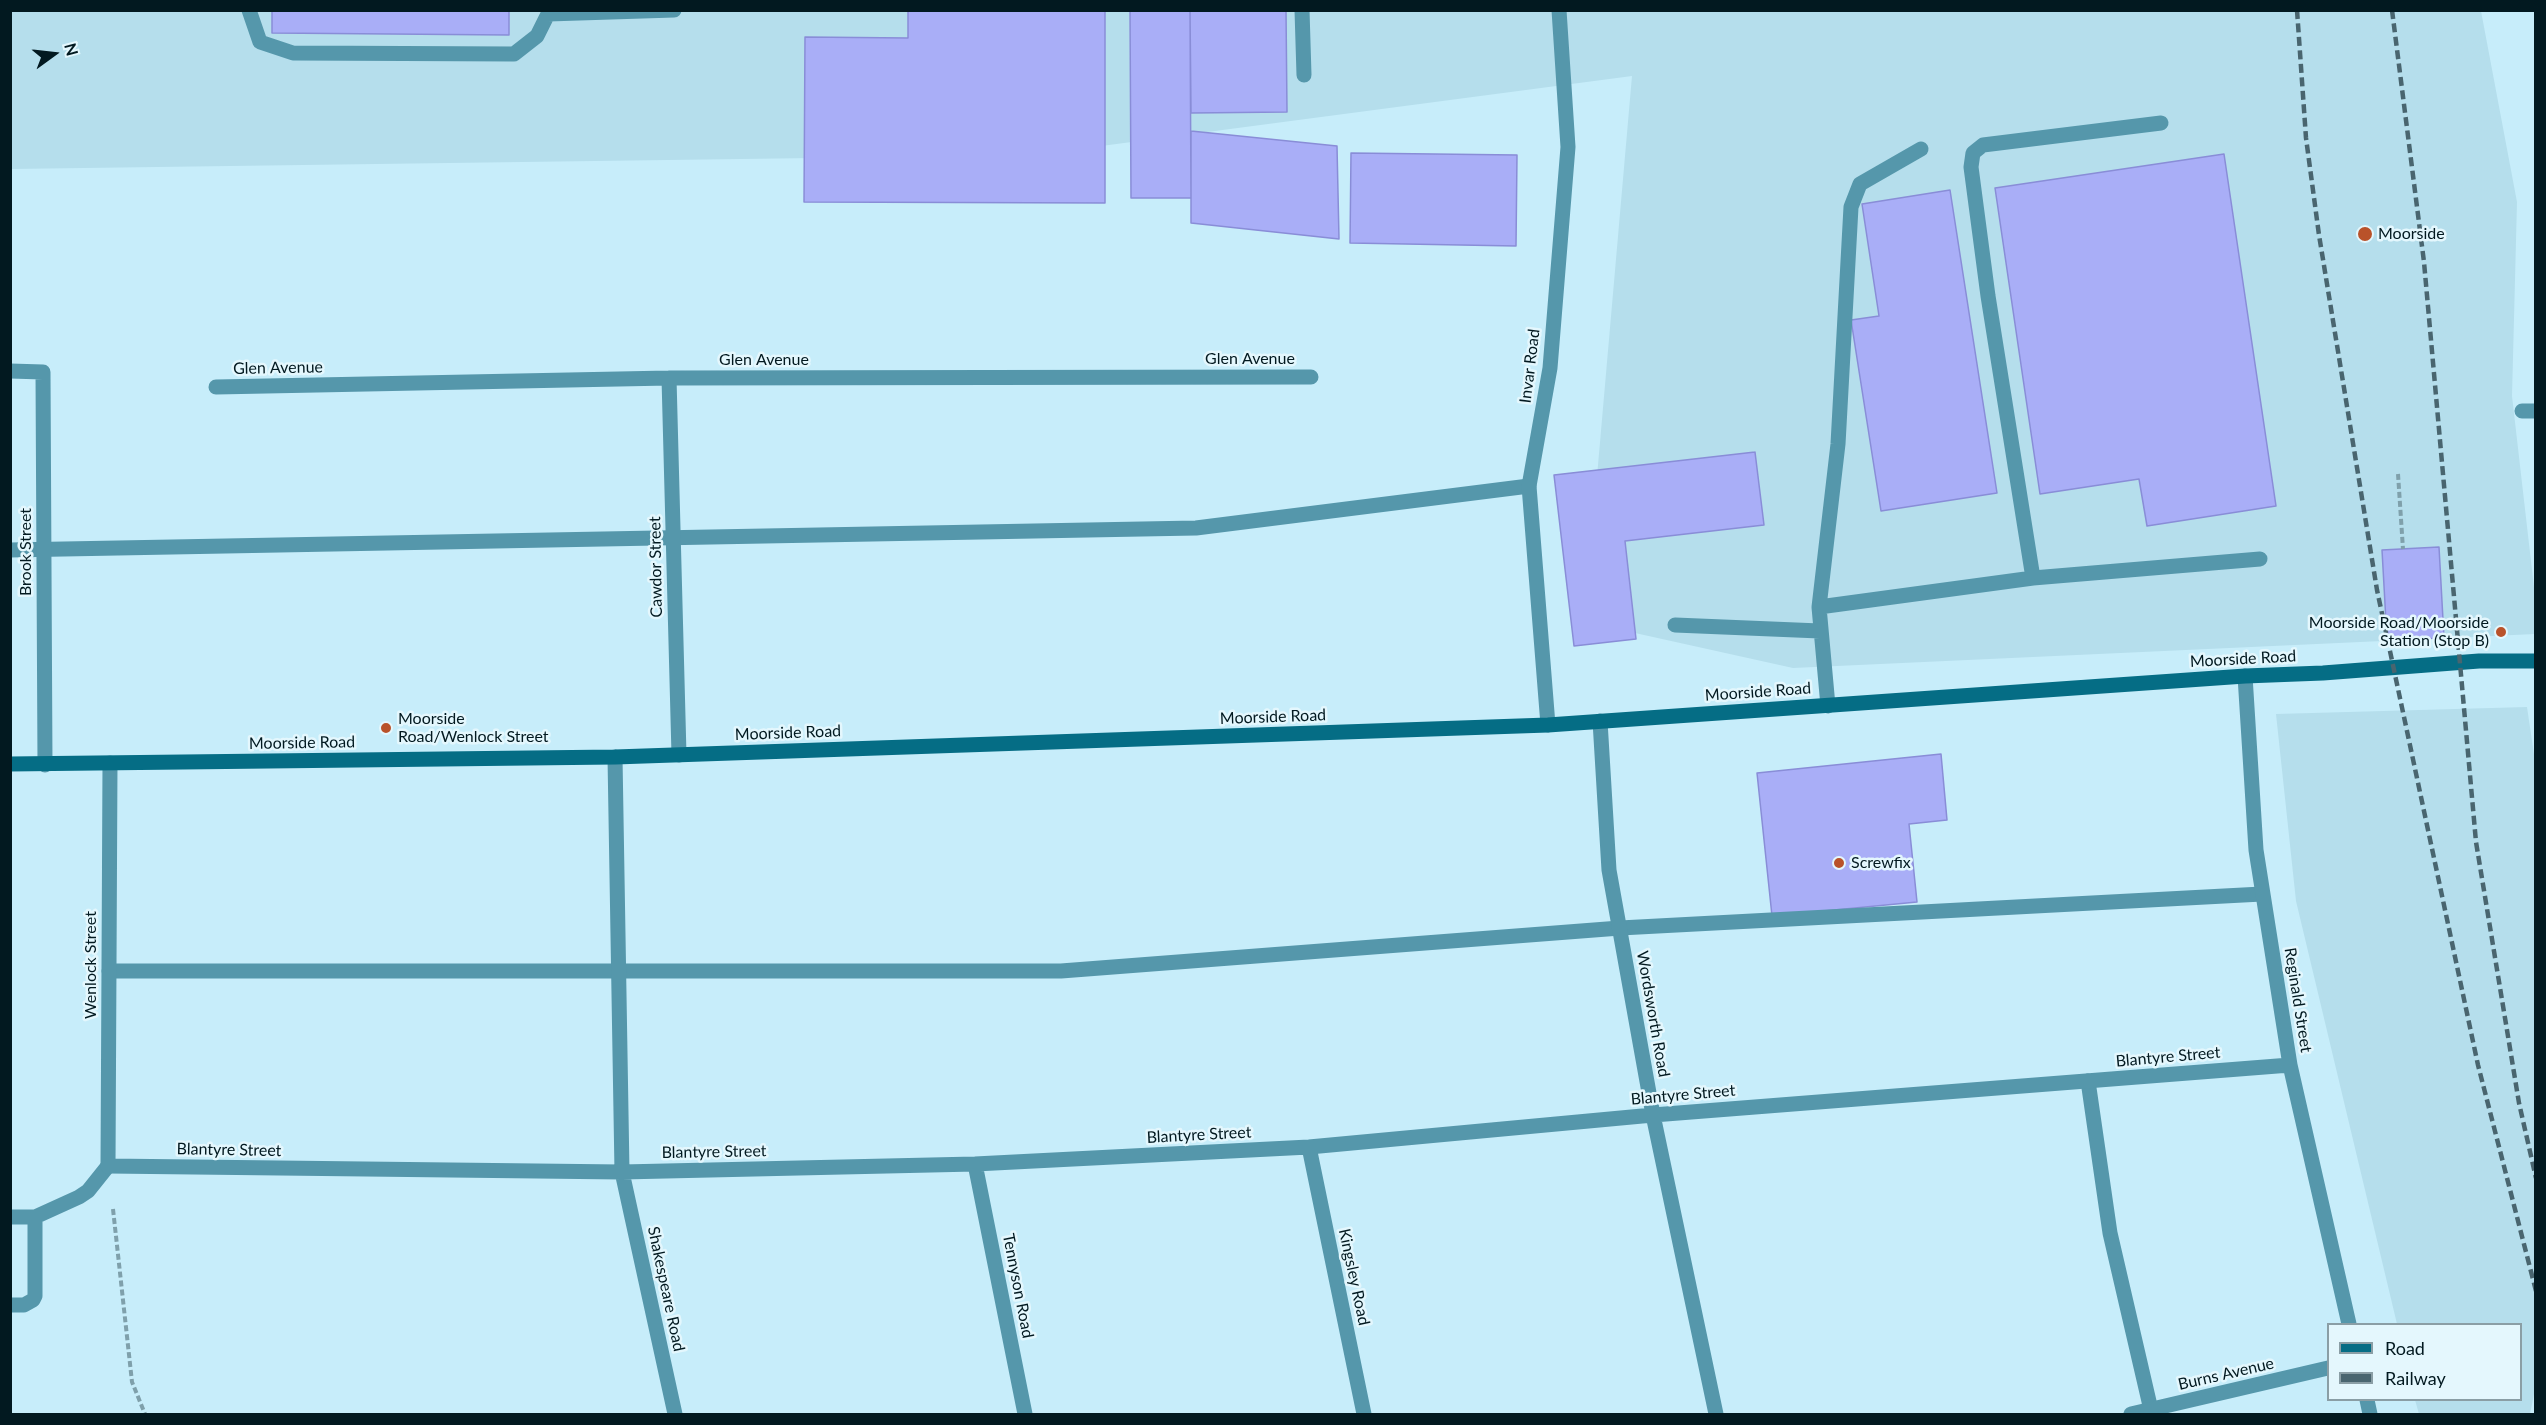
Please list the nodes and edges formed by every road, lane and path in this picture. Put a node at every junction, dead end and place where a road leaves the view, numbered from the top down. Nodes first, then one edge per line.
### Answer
1 (249, 10) edge
2 (674, 10) edge
3 (1302, 10) edge
4 (1559, 10) edge
5 (1304, 75) dead end
6 (2161, 123) dead end
7 (1922, 149) dead end
8 (10, 371) edge
9 (1311, 377) dead end
10 (669, 378) junction
11 (216, 387) dead end
12 (2398, 474) dead end
13 (1529, 486) junction
14 (673, 537) junction
15 (2403, 549) dead end
16 (10, 550) edge
17 (44, 550) junction
18 (2260, 559) dead end
19 (2034, 578) junction
20 (1819, 607) junction
21 (1675, 625) dead end
22 (1820, 632) junction
23 (2535, 661) edge
24 (2246, 676) junction
25 (1828, 706) junction
26 (1600, 722) junction
27 (1548, 725) junction
28 (678, 755) junction
29 (615, 756) junction
30 (110, 763) junction
31 (10, 764) edge
32 (45, 765) junction
33 (2262, 894) junction
34 (1620, 928) junction
35 (109, 971) junction
36 (619, 972) junction
37 (2290, 1065) junction
38 (2088, 1081) junction
39 (1653, 1115) junction
40 (1309, 1147) junction
41 (975, 1164) junction
42 (108, 1167) junction
43 (622, 1172) junction
44 (10, 1217) edge
45 (35, 1217) junction
46 (10, 1305) edge
47 (2349, 1323) edge
48 (2327, 1368) edge
49 (2151, 1410) junction
50 (145, 1414) edge
51 (675, 1414) edge
52 (1025, 1414) edge
53 (1364, 1414) edge
54 (1716, 1414) edge
55 (2131, 1414) edge

1 - 2 street
3 - 5 street
4 - 13 street, Invar Road
6 - 19 street
7 - 20 street
8 - 17 street, Brook Street
9 - 10 street, Glen Avenue
10 - 11 street, Glen Avenue
10 - 14 street, Cawdor Street
12 - 15 path
13 - 14 street
13 - 27 street, Invar Road
14 - 17 street
14 - 28 street, Cawdor Street
16 - 17 street
17 - 32 street, Brook Street
18 - 19 street
19 - 20 street
20 - 22 street
21 - 22 street
22 - 25 street
23 - 24 street, Moorside Road
24 - 25 street, Moorside Road
24 - 33 street, Reginald Street
25 - 26 street, Moorside Road
26 - 27 street, Moorside Road
26 - 34 street, Wordsworth Road
27 - 28 street, Moorside Road
28 - 29 street, Moorside Road
29 - 30 street, Moorside Road
29 - 36 street, Shakespeare Road
30 - 32 street, Moorside Road
30 - 35 street, Wenlock Street
31 - 32 street, Moorside Road
33 - 34 street
33 - 37 street, Reginald Street
34 - 36 street
34 - 39 street, Wordsworth Road
35 - 36 street
35 - 42 street, Wenlock Street
36 - 43 street, Shakespeare Road
37 - 38 street, Blantyre Street
37 - 47 street, Reginald Street
38 - 39 street, Blantyre Street
38 - 49 street
39 - 40 street, Blantyre Street
39 - 54 street, Wordsworth Road
40 - 41 street, Blantyre Street
40 - 53 street, Kingsley Road
41 - 43 street, Blantyre Street
41 - 52 street, Tennyson Road
42 - 43 street, Blantyre Street
42 - 45 street
42 - 50 path
43 - 51 street, Shakespeare Road
44 - 45 street
45 - 46 street
48 - 49 street, Burns Avenue
49 - 55 street, Burns Avenue

